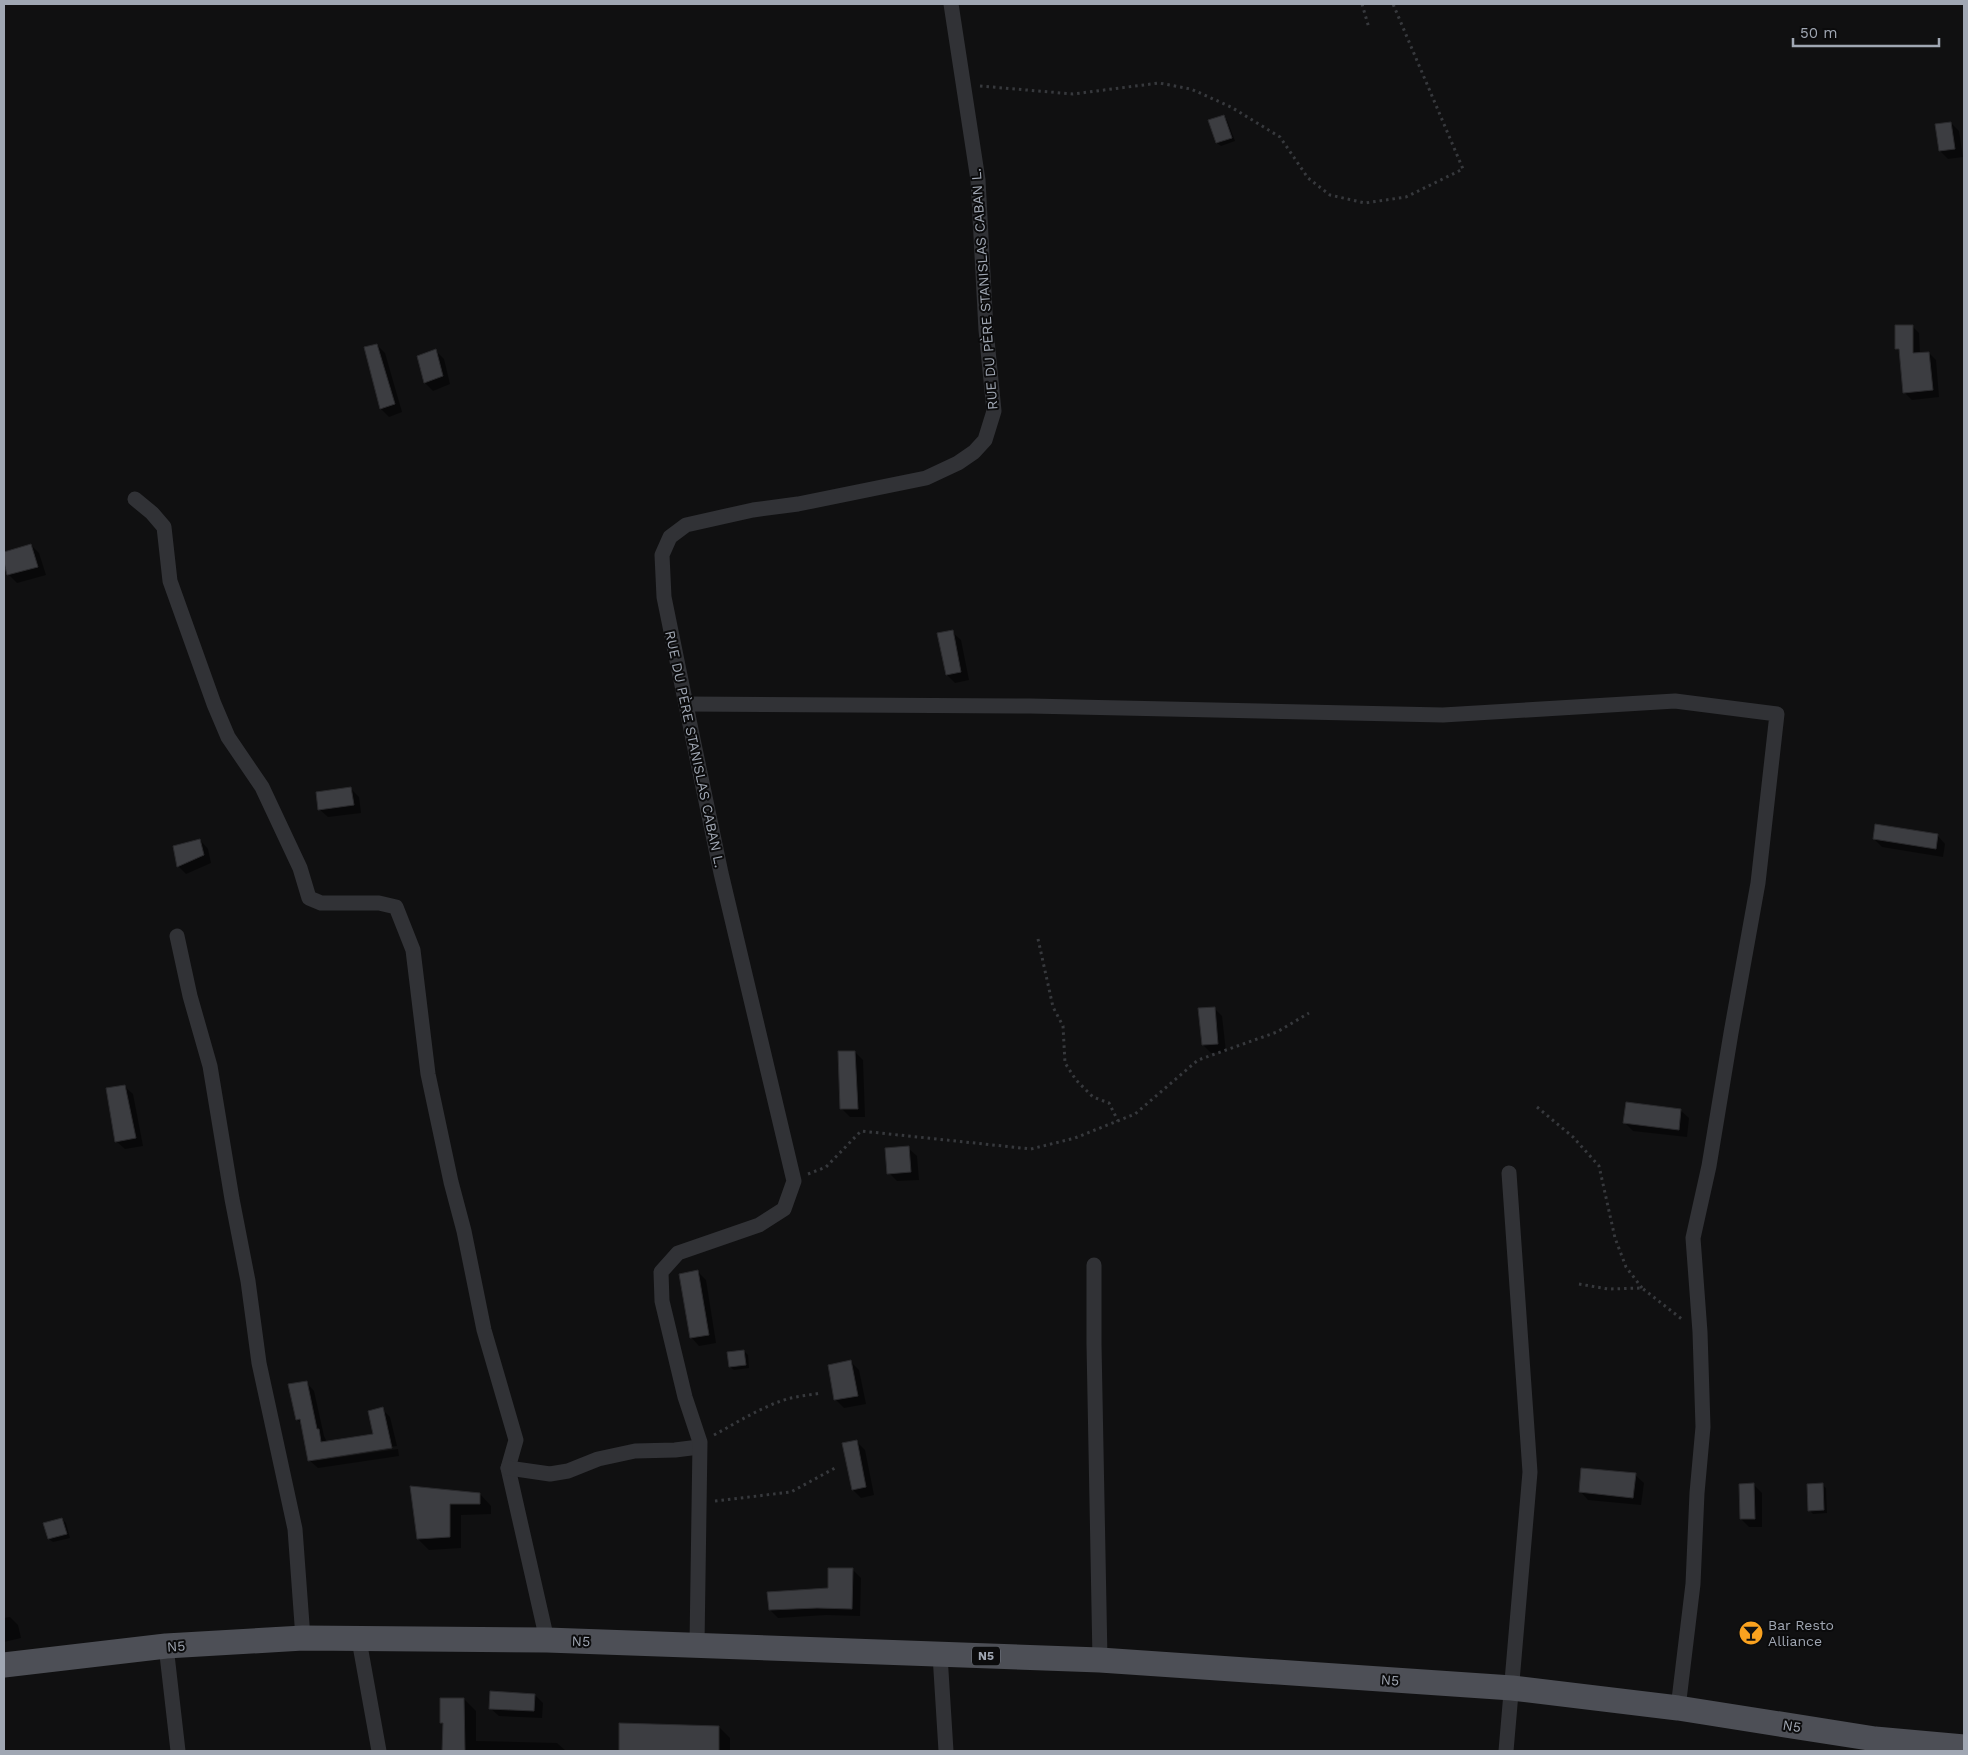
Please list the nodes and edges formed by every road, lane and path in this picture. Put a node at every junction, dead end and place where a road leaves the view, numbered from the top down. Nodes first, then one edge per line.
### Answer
1 (951, 4) edge
2 (1362, 4) edge
3 (1393, 4) edge
4 (1369, 28) dead end
5 (964, 85) junction
6 (135, 499) dead end
7 (686, 704) junction
8 (177, 936) dead end
9 (1038, 939) dead end
10 (1309, 1012) dead end
11 (1537, 1107) dead end
12 (1118, 1121) junction
13 (1508, 1173) dead end
14 (794, 1181) junction
15 (1094, 1265) dead end
16 (1579, 1284) dead end
17 (1642, 1288) junction
18 (1700, 1332) junction
19 (821, 1393) dead end
20 (700, 1444) junction
21 (508, 1468) junction
22 (835, 1468) dead end
23 (700, 1503) junction
24 (303, 1638) junction
25 (359, 1640) junction
26 (547, 1640) junction
27 (696, 1645) junction
28 (166, 1646) junction
29 (940, 1655) junction
30 (1100, 1660) junction
31 (4, 1665) edge
32 (1512, 1688) junction
33 (1678, 1708) junction
34 (1875, 1745) edge
35 (1964, 1747) edge
36 (178, 1751) edge
37 (379, 1751) edge
38 (946, 1751) edge
39 (1506, 1751) edge

1 - 5 street, RUE DU PÈRE STANISLAS CABAN L.
2 - 4 path
3 - 5 path
5 - 7 street, RUE DU PÈRE STANISLAS CABAN L.
6 - 21 street
7 - 14 street, RUE DU PÈRE STANISLAS CABAN L.
7 - 18 street
8 - 24 street
9 - 12 path
10 - 12 path
11 - 17 path
12 - 14 path
13 - 32 street
14 - 20 street
15 - 30 street
16 - 17 path
17 - 18 path
18 - 33 street
19 - 20 path
20 - 21 street
20 - 23 street
21 - 26 street
22 - 23 path
23 - 27 street
24 - 25 main road, N5 / N5
24 - 28 main road, N5 / N5
25 - 26 main road, N5 / N5
25 - 37 street
26 - 27 main road, N5 / N5
27 - 29 main road, N5 / N5
28 - 31 main road, N5 / N5
28 - 36 street
29 - 30 main road, N5 / N5
29 - 38 street
30 - 32 main road, N5 / N5
32 - 33 main road, N5 / N5
32 - 39 street
33 - 34 main road, N5 / N5
34 - 35 main road, N5 / N5

